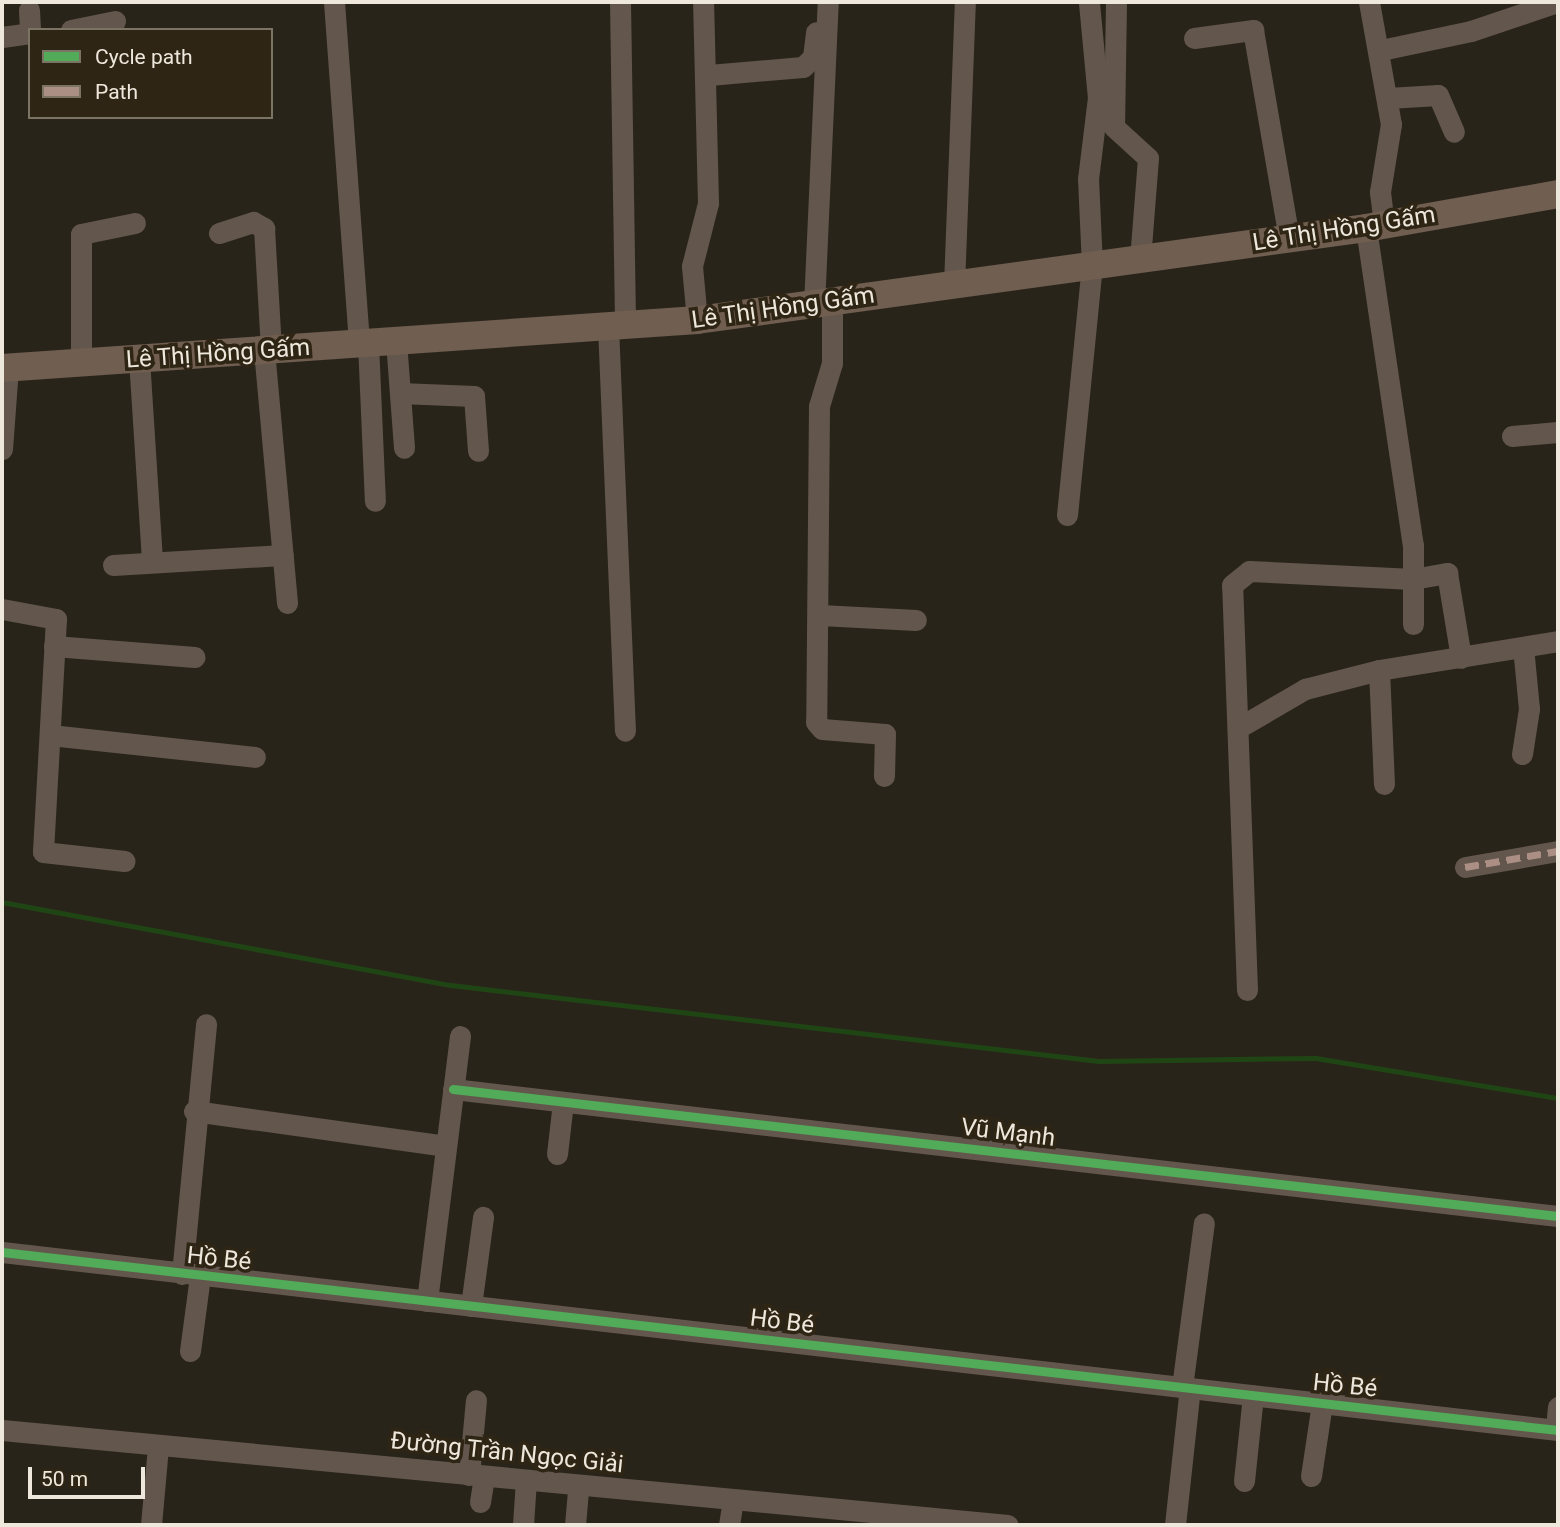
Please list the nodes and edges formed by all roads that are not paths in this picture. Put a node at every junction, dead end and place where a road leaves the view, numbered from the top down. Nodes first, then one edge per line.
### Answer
1 (334, 2) edge
2 (620, 2) edge
3 (703, 2) edge
4 (817, 2) edge
5 (828, 2) edge
6 (965, 2) edge
7 (1089, 2) edge
8 (1116, 2) edge
9 (1368, 2) edge
10 (1557, 2) edge
11 (1528, 6) edge
12 (115, 21) dead end
13 (29, 24) edge
14 (81, 28) edge
15 (2, 37) edge
16 (1194, 38) dead end
17 (1381, 50) junction
18 (709, 75) junction
19 (1388, 99) junction
20 (1454, 132) dead end
21 (1558, 194) edge
22 (135, 223) dead end
23 (1375, 226) junction
24 (219, 233) dead end
25 (1289, 239) junction
26 (1140, 259) junction
27 (1092, 266) junction
28 (954, 285) junction
29 (823, 304) junction
30 (697, 320) junction
31 (617, 326) junction
32 (374, 343) junction
33 (268, 350) junction
34 (139, 359) junction
35 (81, 364) junction
36 (5, 368) edge
37 (400, 393) junction
38 (1558, 432) edge
39 (1512, 436) dead end
40 (404, 448) dead end
41 (2, 449) edge
42 (478, 451) dead end
43 (375, 502) dead end
44 (1067, 515) dead end
45 (283, 555) junction
46 (152, 561) junction
47 (113, 565) dead end
48 (1413, 579) junction
49 (287, 603) dead end
50 (2, 609) edge
51 (820, 615) junction
52 (916, 620) dead end
53 (1413, 624) dead end
54 (1558, 641) edge
55 (54, 646) junction
56 (1523, 647) junction
57 (195, 657) dead end
58 (1461, 658) junction
59 (1379, 670) junction
60 (1238, 728) junction
61 (625, 731) dead end
62 (50, 735) junction
63 (1522, 754) dead end
64 (255, 757) dead end
65 (884, 776) dead end
66 (1384, 784) dead end
67 (1558, 851) edge
68 (125, 860) dead end
69 (1465, 867) dead end
70 (1247, 990) dead end
71 (206, 1024) dead end
72 (460, 1036) dead end
73 (453, 1089) junction
74 (563, 1102) junction
75 (194, 1111) junction
76 (445, 1146) junction
77 (557, 1154) dead end
78 (1558, 1216) edge
79 (483, 1217) dead end
80 (1204, 1223) dead end
81 (2, 1252) edge
82 (191, 1275) junction
83 (427, 1301) junction
84 (471, 1306) junction
85 (190, 1351) dead end
86 (1186, 1387) junction
87 (1252, 1395) junction
88 (476, 1400) dead end
89 (1322, 1403) junction
90 (1558, 1407) edge
91 (2, 1430) edge
92 (1557, 1430) edge
93 (158, 1446) junction
94 (476, 1475) junction
95 (1311, 1476) dead end
96 (526, 1480) junction
97 (1244, 1481) dead end
98 (578, 1487) junction
99 (733, 1500) junction
100 (480, 1502) dead end
101 (851, 1518) edge
102 (981, 1524) edge
103 (151, 1525) edge
104 (523, 1525) edge
105 (575, 1525) edge
106 (729, 1525) edge
107 (1008, 1525) edge
108 (1175, 1525) edge

1 - 32 street
2 - 31 street
3 - 18 street
4 - 18 street
5 - 29 street
6 - 28 street
7 - 27 street
8 - 26 street
9 - 17 street
10 - 11 street
11 - 17 street
12 - 14 street
13 - 15 street
16 - 25 street
17 - 19 street
18 - 30 street
19 - 20 street
19 - 23 street
21 - 23 main road, Lê Thị Hồng Gấm
22 - 35 street
23 - 25 main road, Lê Thị Hồng Gấm
23 - 48 street
24 - 33 street
25 - 26 main road, Lê Thị Hồng Gấm
26 - 27 main road, Lê Thị Hồng Gấm
27 - 28 main road, Lê Thị Hồng Gấm
27 - 44 street
28 - 29 main road, Lê Thị Hồng Gấm
29 - 30 main road, Lê Thị Hồng Gấm
29 - 51 street
30 - 31 main road, Lê Thị Hồng Gấm
31 - 32 main road, Lê Thị Hồng Gấm
31 - 61 street
32 - 33 main road, Lê Thị Hồng Gấm
32 - 37 street
32 - 43 street
33 - 34 main road, Lê Thị Hồng Gấm
33 - 45 street
34 - 35 main road, Lê Thị Hồng Gấm
34 - 46 street
35 - 36 main road, Lê Thị Hồng Gấm
36 - 41 street
37 - 40 street
37 - 42 street
38 - 39 street
45 - 46 street
45 - 49 street
46 - 47 street
48 - 53 street
48 - 58 street
48 - 60 street
50 - 55 street
51 - 52 street
51 - 65 street
54 - 56 street
55 - 57 street
55 - 62 street
56 - 58 street
56 - 63 street
58 - 59 street
59 - 60 street
59 - 66 street
60 - 70 street
62 - 64 street
62 - 68 street
67 - 69 street
71 - 75 street
72 - 73 street
73 - 74 street, Vũ Mạnh
73 - 76 street
74 - 77 street
74 - 78 street, Vũ Mạnh
75 - 76 street
75 - 82 street
76 - 83 street
79 - 84 street
80 - 86 street
81 - 82 street, Hồ Bé
82 - 83 street, Hồ Bé
82 - 85 street
83 - 84 street, Hồ Bé
84 - 86 street, Hồ Bé
86 - 87 street, Hồ Bé
86 - 108 street
87 - 89 street, Hồ Bé
87 - 97 street
88 - 94 street
89 - 92 street, Hồ Bé
89 - 95 street
90 - 92 street
91 - 93 street, Đường Trần Ngọc Giải
93 - 94 street, Đường Trần Ngọc Giải
93 - 103 street
94 - 96 street, Đường Trần Ngọc Giải
94 - 100 street
96 - 98 street, Đường Trần Ngọc Giải
96 - 104 street
98 - 99 street, Đường Trần Ngọc Giải
98 - 105 street
99 - 101 street, Đường Trần Ngọc Giải
99 - 106 street
101 - 102 street, Đường Trần Ngọc Giải
102 - 107 street, Đường Trần Ngọc Giải

